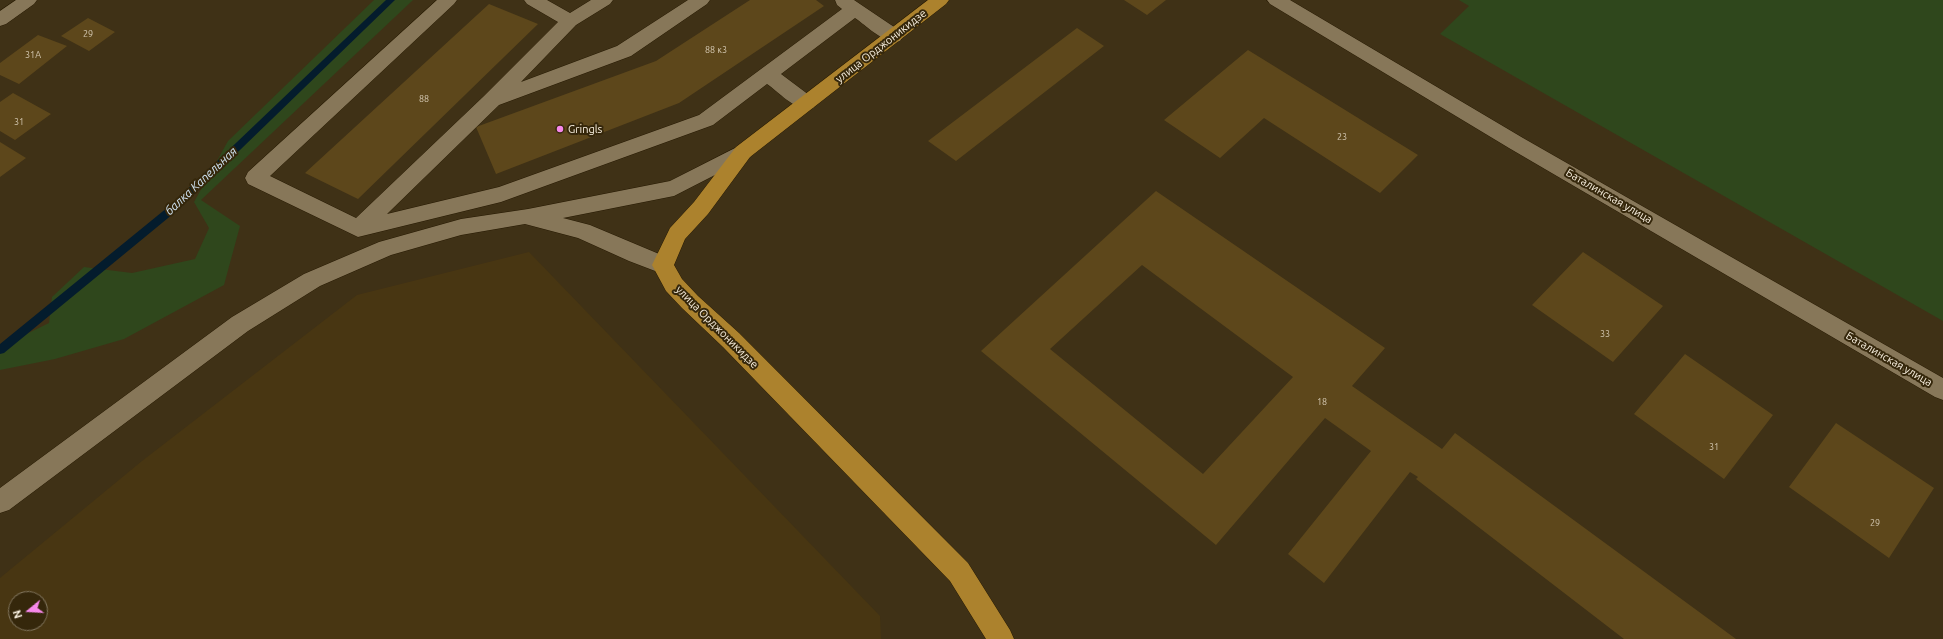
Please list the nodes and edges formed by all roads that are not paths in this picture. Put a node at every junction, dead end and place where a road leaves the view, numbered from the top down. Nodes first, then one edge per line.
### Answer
1 (28, 0) edge
2 (448, 0) edge
3 (533, 0) edge
4 (604, 0) edge
5 (701, 0) edge
6 (940, 0) edge
7 (1276, 0) edge
8 (848, 4) edge
9 (0, 20) edge
10 (570, 21) junction
11 (894, 36) junction
12 (767, 74) junction
13 (491, 101) junction
14 (806, 103) junction
15 (743, 152) junction
16 (525, 216) junction
17 (358, 229) junction
18 (350, 262) junction
19 (663, 265) junction
20 (1943, 390) edge
21 (0, 502) edge
22 (1001, 639) edge

1 - 9 street
2 - 17 street
3 - 10 street
4 - 10 street
5 - 13 street
6 - 11 main road, улица Орджоникидзе
7 - 20 street, Баталинская улица
8 - 11 street
8 - 12 street
10 - 13 street
11 - 14 main road, улица Орджоникидзе
12 - 14 street
12 - 17 street
13 - 17 street
14 - 15 main road, улица Орджоникидзе
15 - 16 street
15 - 19 main road, улица Орджоникидзе
16 - 18 street
16 - 19 street
17 - 18 street
18 - 21 street
19 - 22 main road, улица Орджоникидзе

